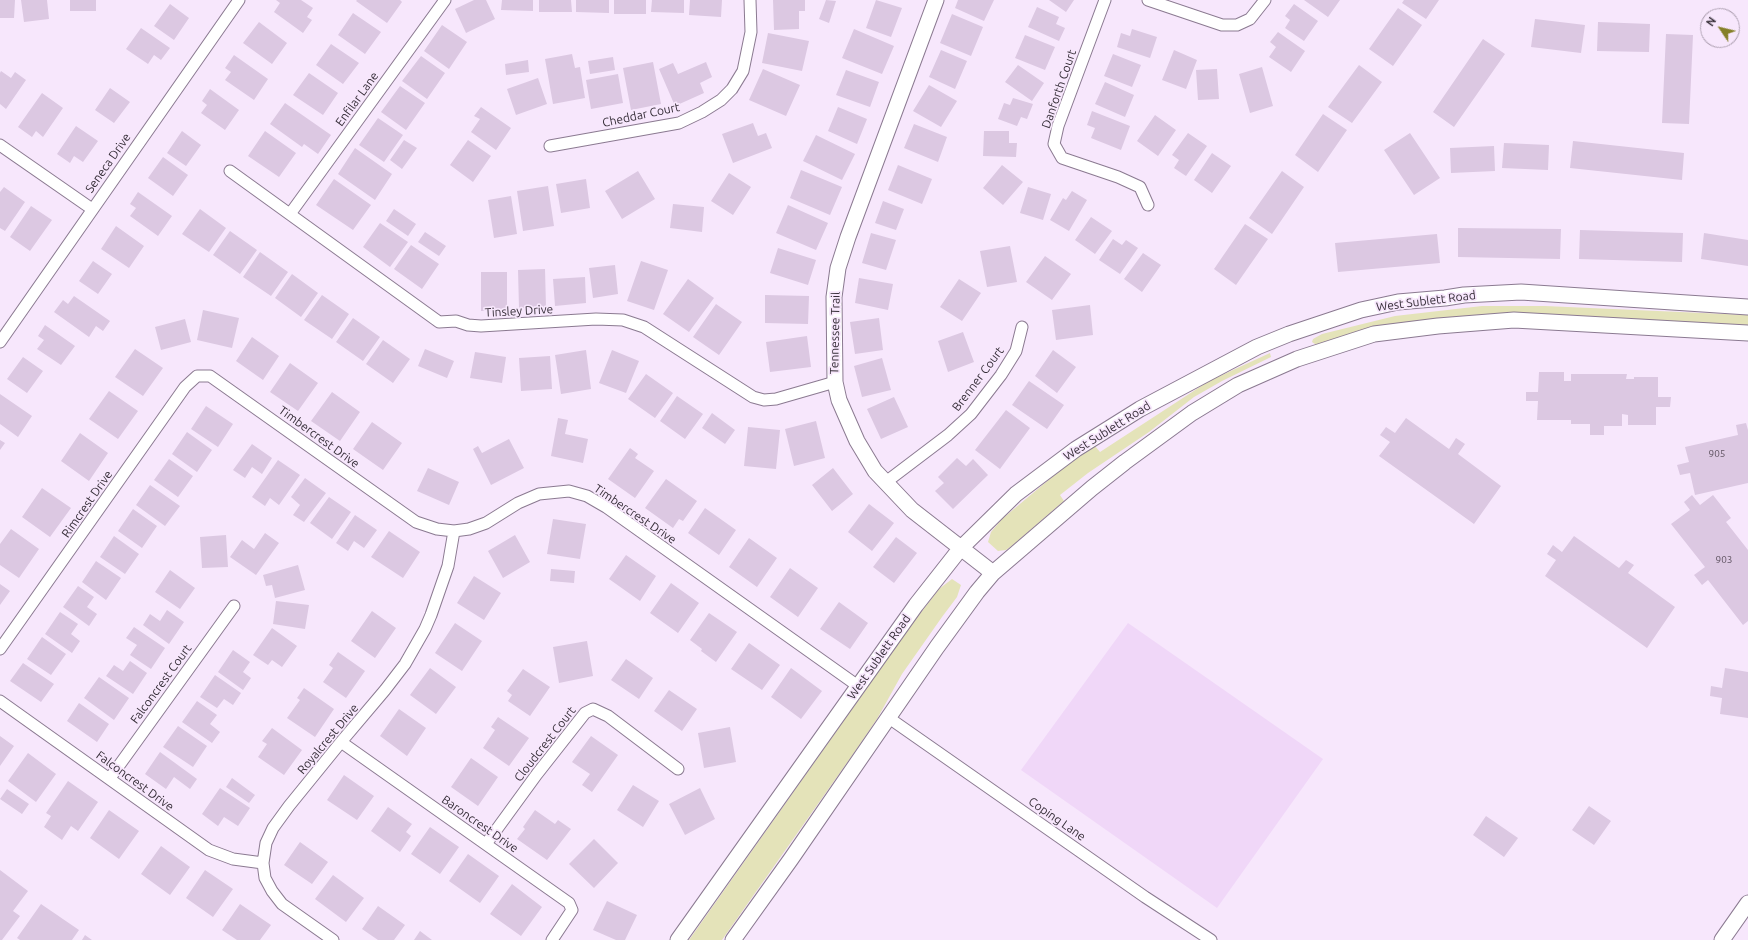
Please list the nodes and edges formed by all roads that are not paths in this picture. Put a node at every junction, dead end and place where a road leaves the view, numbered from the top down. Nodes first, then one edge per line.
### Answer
1 (239, 0) edge
2 (445, 0) edge
3 (750, 0) edge
4 (936, 0) edge
5 (1105, 0) edge
6 (1148, 0) edge
7 (1265, 0) edge
8 (0, 145) edge
9 (550, 146) dead end
10 (230, 171) dead end
11 (1148, 205) dead end
12 (92, 209) junction
13 (290, 214) junction
14 (1748, 307) edge
15 (1022, 327) dead end
16 (1748, 333) edge
17 (1289, 334) junction
18 (0, 342) edge
19 (1297, 359) junction
20 (197, 376) joint
21 (835, 382) junction
22 (886, 482) junction
23 (454, 531) junction
24 (960, 549) junction
25 (993, 573) junction
26 (234, 606) dead end
27 (0, 649) edge
28 (858, 686) junction
29 (0, 701) edge
30 (889, 718) junction
31 (341, 742) junction
32 (678, 769) dead end
33 (110, 778) junction
34 (486, 844) junction
35 (263, 863) junction
36 (1746, 910) edge
37 (333, 940) edge
38 (552, 940) edge
39 (678, 940) edge
40 (732, 940) edge
41 (1211, 940) edge
42 (1722, 940) edge

1 - 12 street, Seneca Drive
2 - 13 street, Enfilar Lane
3 - 9 street, Cheddar Court
4 - 21 main road, Tennessee Trail
5 - 11 street, Danforth Court
6 - 7 street
8 - 12 street
10 - 13 street, Tinsley Drive
12 - 18 street, Seneca Drive
13 - 21 street, Tinsley Drive
14 - 17 main road, West Sublett Road
15 - 22 street, Brenner Court
16 - 19 main road
17 - 19 main road
17 - 24 main road, West Sublett Road
19 - 25 main road
20 - 23 street, Timbercrest Drive
20 - 27 street, Rimcrest Drive
21 - 22 main road, Tennessee Trail
22 - 24 main road, Tennessee Trail
23 - 28 street, Timbercrest Drive
23 - 31 street, Royalcrest Drive
24 - 25 main road, Tennessee Trail
24 - 28 main road, West Sublett Road
25 - 30 main road
26 - 33 street, Falconcrest Court
28 - 39 main road, West Sublett Road
29 - 33 street, Falconcrest Drive
30 - 40 main road
30 - 41 street, Coping Lane
31 - 34 street, Baroncrest Drive
31 - 35 street, Royalcrest Drive
32 - 34 street, Cloudcrest Court
33 - 35 street, Falconcrest Drive
34 - 38 street, Baroncrest Drive
35 - 37 street, Royalcrest Drive
36 - 42 main road

